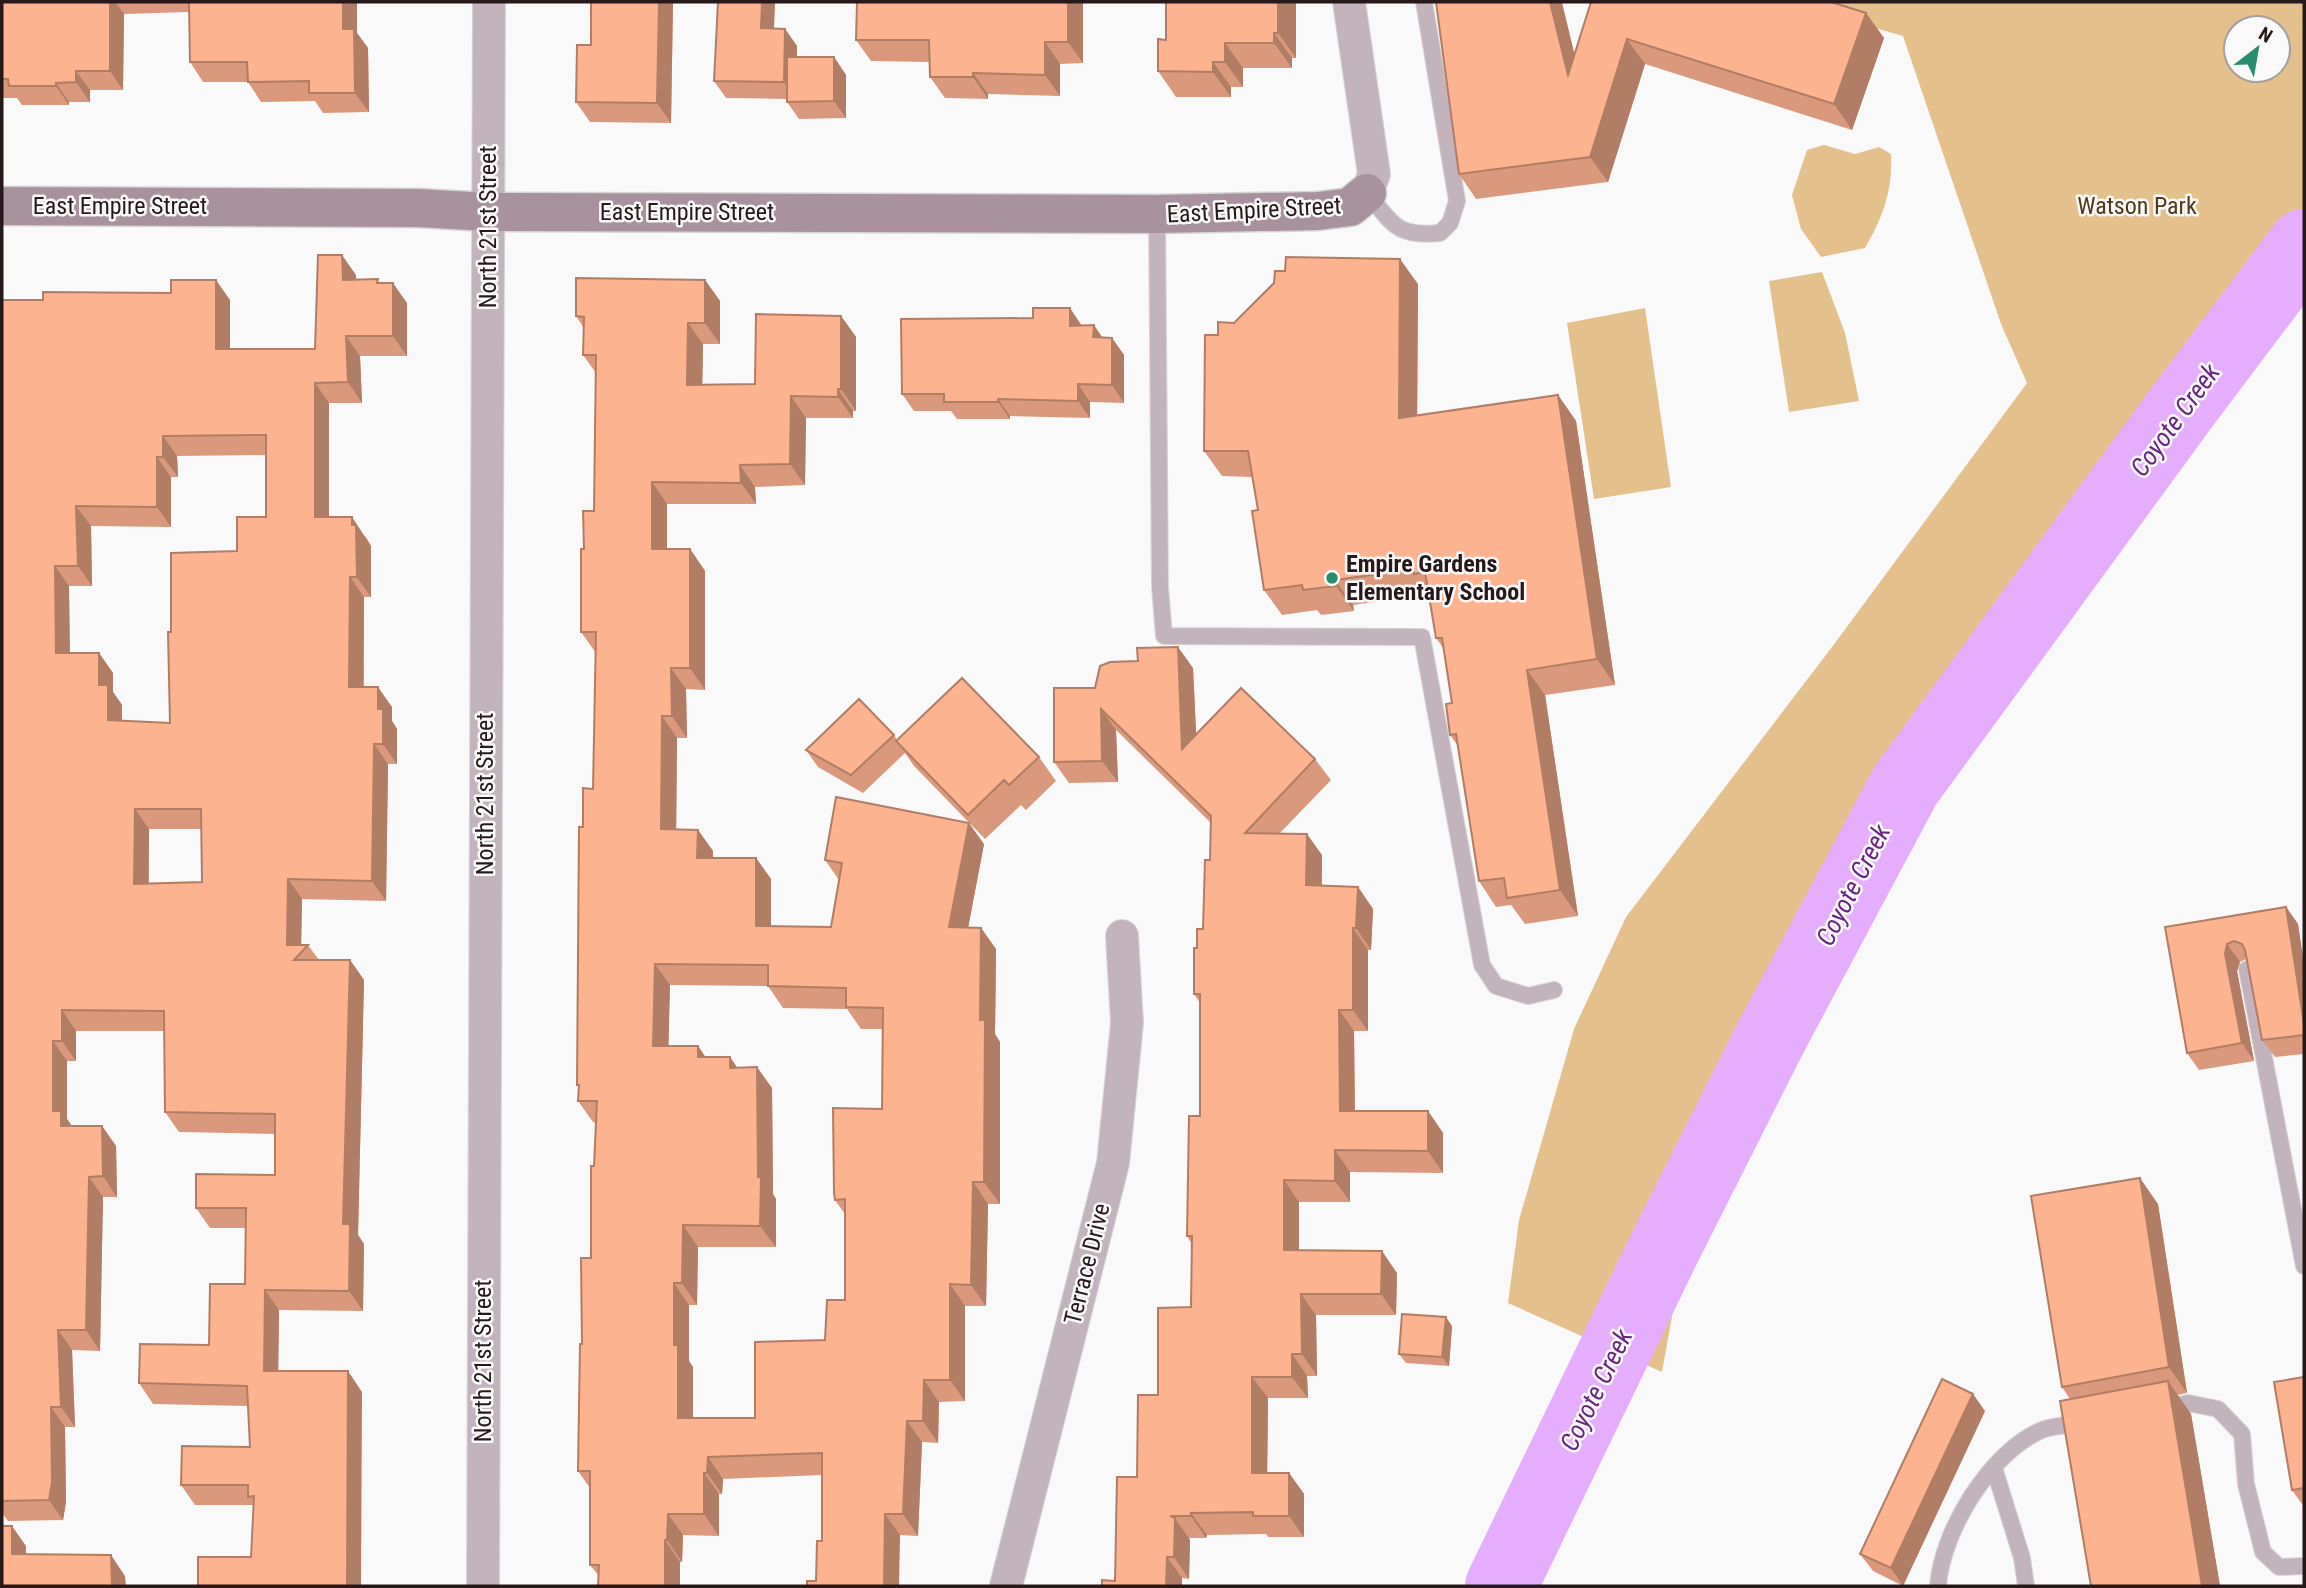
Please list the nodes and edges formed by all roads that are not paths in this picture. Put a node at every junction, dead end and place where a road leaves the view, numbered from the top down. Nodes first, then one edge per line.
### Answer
1 (489, 2) edge
2 (1349, 2) edge
3 (1424, 2) edge
4 (1367, 193) junction
5 (2, 206) edge
6 (488, 212) junction
7 (1157, 214) junction
8 (1122, 936) dead end
9 (2247, 969) edge
10 (1554, 990) dead end
11 (2304, 1266) edge
12 (2148, 1412) edge
13 (2095, 1421) edge
14 (1994, 1468) junction
15 (2304, 1566) edge
16 (483, 1586) edge
17 (1006, 1586) edge
18 (1938, 1586) edge
19 (2026, 1586) edge

1 - 6 street, North 21st Street
2 - 4 street
3 - 4 lane
4 - 7 street, East Empire Street
5 - 6 street, East Empire Street
6 - 7 street, East Empire Street
6 - 16 street, North 21st Street
7 - 10 lane
8 - 17 street, Terrace Drive
9 - 11 lane
12 - 15 lane
13 - 14 lane
14 - 18 lane
14 - 19 lane

